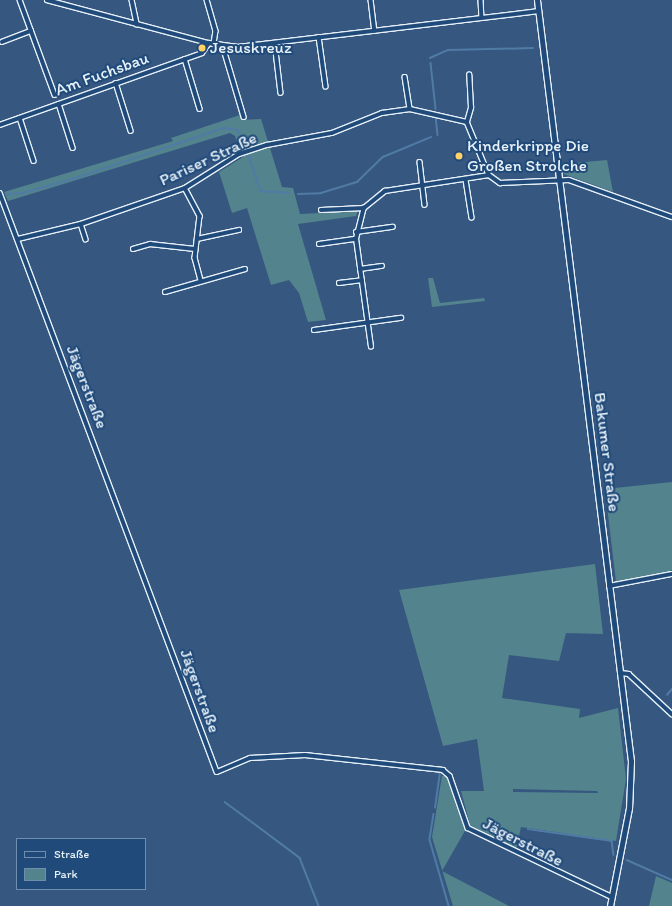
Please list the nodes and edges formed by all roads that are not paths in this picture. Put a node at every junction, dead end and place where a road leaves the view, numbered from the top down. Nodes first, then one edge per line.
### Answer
1 (20, 0) edge
2 (47, 0) edge
3 (132, 0) edge
4 (207, 0) edge
5 (371, 0) edge
6 (481, 0) edge
7 (537, 0) edge
8 (58, 1) edge
9 (539, 11) junction
10 (482, 17) junction
11 (137, 24) junction
12 (31, 31) junction
13 (375, 31) junction
14 (319, 37) junction
15 (2, 42) dead end
16 (209, 43) junction
17 (274, 43) junction
18 (214, 44) junction
19 (223, 46) junction
20 (185, 59) junction
21 (469, 75) dead end
22 (405, 77) dead end
23 (116, 83) junction
24 (326, 87) dead end
25 (281, 93) dead end
26 (55, 94) dead end
27 (59, 104) junction
28 (200, 109) dead end
29 (410, 109) junction
30 (244, 117) dead end
31 (20, 118) junction
32 (467, 122) junction
33 (0, 125) edge
34 (131, 131) dead end
35 (72, 148) dead end
36 (34, 161) dead end
37 (420, 162) dead end
38 (489, 176) junction
39 (466, 180) junction
40 (558, 181) junction
41 (423, 185) junction
42 (185, 188) junction
43 (0, 193) edge
44 (425, 205) dead end
45 (364, 208) junction
46 (321, 210) dead end
47 (672, 217) edge
48 (472, 218) dead end
49 (81, 224) junction
50 (393, 227) dead end
51 (239, 230) dead end
52 (356, 232) junction
53 (18, 239) junction
54 (86, 239) dead end
55 (198, 239) junction
56 (356, 239) junction
57 (319, 244) dead end
58 (133, 249) dead end
59 (196, 249) junction
60 (382, 266) dead end
61 (245, 269) dead end
62 (360, 269) junction
63 (201, 280) junction
64 (362, 280) junction
65 (339, 283) dead end
66 (166, 292) dead end
67 (401, 318) dead end
68 (368, 322) junction
69 (314, 330) dead end
70 (371, 347) dead end
71 (672, 574) edge
72 (609, 586) junction
73 (620, 673) junction
74 (672, 714) edge
75 (612, 898) junction
76 (610, 906) edge

1 - 12 street
2 - 8 street
3 - 11 street
4 - 18 street
5 - 13 street
6 - 10 street
7 - 9 main road, Bakumer Straße
8 - 11 street
9 - 10 street
9 - 40 main road, Bakumer Straße
10 - 13 street
11 - 16 street
12 - 15 street
12 - 26 street
13 - 14 street
14 - 17 street
14 - 24 street
16 - 18 street
16 - 20 street, Am Fuchsbau
17 - 19 street
17 - 25 street
18 - 19 street
19 - 30 street
20 - 23 street, Am Fuchsbau
20 - 28 street
21 - 32 street
22 - 29 street
23 - 27 street, Am Fuchsbau
23 - 34 street
27 - 31 street, Am Fuchsbau
27 - 35 street
29 - 32 street, Pariser Straße
29 - 42 street, Pariser Straße
31 - 33 street, Am Fuchsbau
31 - 36 street
32 - 38 street
37 - 41 street
38 - 39 street
38 - 40 street
39 - 41 street
39 - 48 street
40 - 47 street
40 - 72 main road, Bakumer Straße
41 - 44 street
41 - 45 street
42 - 49 street, Pariser Straße
42 - 55 street
43 - 53 street, Jägerstraße
45 - 46 street
45 - 52 street
49 - 53 street, Pariser Straße
49 - 54 street
50 - 52 street
51 - 55 street
52 - 56 street
53 - 75 street, Jägerstraße
55 - 59 street
56 - 57 street
56 - 62 street
58 - 59 street
59 - 63 street
60 - 62 street
61 - 63 street
62 - 64 street
63 - 66 street
64 - 65 street
64 - 68 street
67 - 68 street
68 - 69 street
68 - 70 street
71 - 72 street
72 - 73 main road, Bakumer Straße
73 - 74 street
73 - 75 main road, Bakumer Straße
75 - 76 main road, Bakumer Straße

